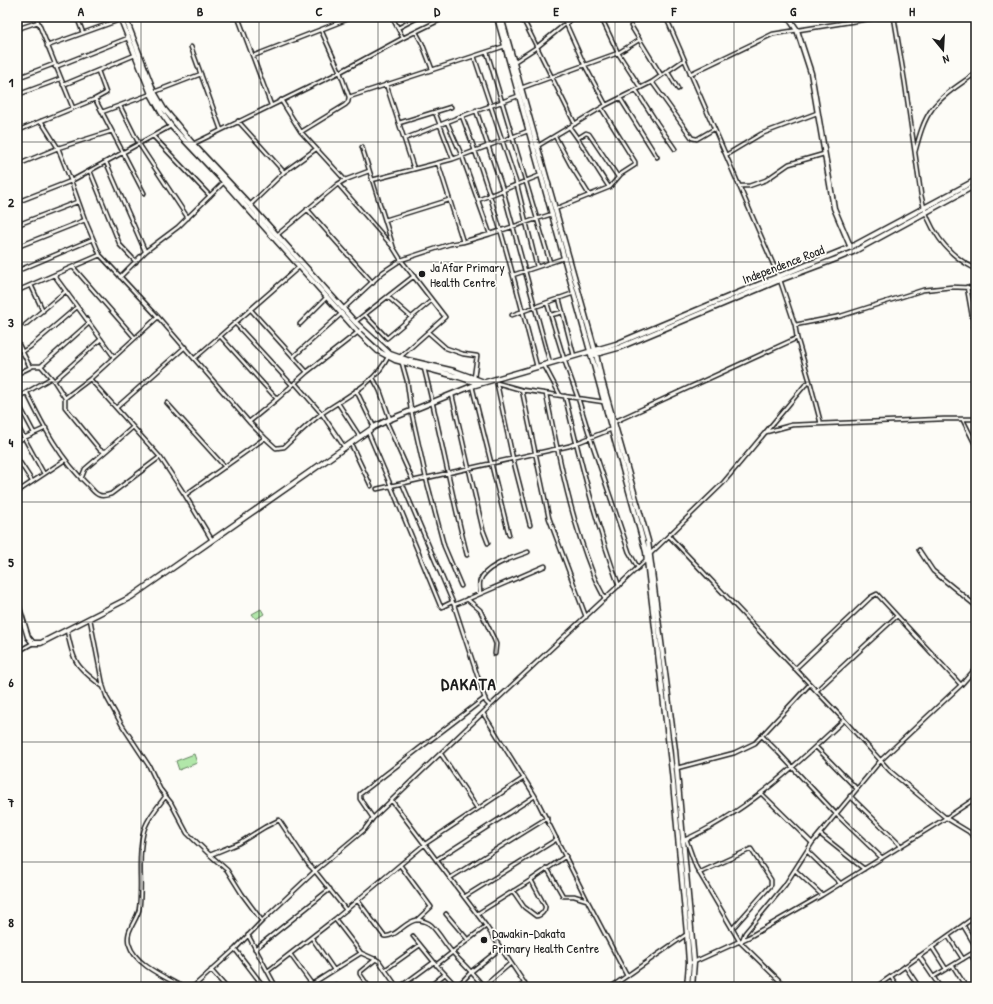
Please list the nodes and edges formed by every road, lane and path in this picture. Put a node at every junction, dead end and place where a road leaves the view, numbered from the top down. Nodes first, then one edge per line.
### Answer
1 (36, 17) edge
2 (77, 17) edge
3 (124, 17) edge
4 (238, 17) edge
5 (353, 17) edge
6 (392, 17) edge
7 (419, 17) edge
8 (446, 17) edge
9 (497, 17) edge
10 (501, 17) edge
11 (522, 17) edge
12 (563, 17) edge
13 (574, 17) edge
14 (601, 17) edge
15 (666, 17) edge
16 (788, 17) edge
17 (881, 17) edge
18 (894, 17) edge
19 (38, 22) junction
20 (566, 23) junction
21 (631, 26) dead end
22 (17, 28) edge
23 (398, 28) junction
24 (321, 30) junction
25 (797, 30) junction
26 (416, 32) junction
27 (83, 33) junction
28 (128, 38) junction
29 (403, 38) junction
30 (639, 40) junction
31 (47, 46) junction
32 (505, 46) junction
33 (191, 47) dead end
34 (537, 47) junction
35 (487, 52) junction
36 (618, 53) junction
37 (135, 55) junction
38 (252, 56) junction
39 (474, 56) junction
40 (684, 60) junction
41 (514, 62) junction
42 (584, 64) junction
43 (55, 65) junction
44 (432, 69) junction
45 (98, 71) junction
46 (340, 72) junction
47 (667, 72) junction
48 (976, 73) edge
49 (201, 74) junction
50 (690, 74) junction
51 (661, 75) junction
52 (552, 77) junction
53 (17, 78) edge
54 (60, 79) junction
55 (17, 82) edge
56 (652, 82) junction
57 (386, 84) junction
58 (63, 85) junction
59 (640, 87) junction
60 (521, 88) junction
61 (678, 89) dead end
62 (636, 90) junction
63 (21, 93) junction
64 (152, 93) junction
65 (17, 94) edge
66 (518, 96) junction
67 (349, 97) junction
68 (620, 98) junction
69 (95, 99) junction
70 (281, 100) junction
71 (502, 101) junction
72 (271, 105) junction
73 (606, 105) junction
74 (120, 106) junction
75 (490, 106) junction
76 (451, 107) dead end
77 (73, 108) junction
78 (602, 109) junction
79 (476, 110) junction
80 (102, 112) junction
81 (435, 112) junction
82 (817, 113) junction
83 (462, 116) junction
84 (42, 121) junction
85 (238, 122) junction
86 (447, 122) junction
87 (399, 123) junction
88 (575, 124) junction
89 (171, 126) junction
90 (439, 126) junction
91 (570, 128) junction
92 (714, 129) junction
93 (221, 130) junction
94 (17, 131) edge
95 (112, 131) junction
96 (528, 131) junction
97 (302, 132) junction
98 (153, 136) junction
99 (554, 136) junction
100 (513, 137) junction
101 (578, 138) junction
102 (404, 139) junction
103 (502, 142) junction
104 (139, 144) junction
105 (193, 144) junction
106 (489, 146) junction
107 (362, 147) dead end
108 (58, 148) junction
109 (535, 148) junction
110 (675, 148) dead end
111 (316, 149) junction
112 (476, 151) junction
113 (123, 152) junction
114 (824, 154) junction
115 (914, 154) junction
116 (726, 155) junction
117 (462, 156) junction
118 (657, 157) dead end
119 (453, 159) junction
120 (106, 162) junction
121 (438, 163) junction
122 (17, 165) edge
123 (414, 169) junction
124 (90, 171) junction
125 (369, 171) junction
126 (284, 172) junction
127 (542, 175) junction
128 (618, 177) junction
129 (345, 180) junction
130 (372, 180) junction
131 (976, 180) edge
132 (71, 181) junction
133 (526, 181) junction
134 (224, 182) junction
135 (338, 184) junction
136 (517, 185) junction
137 (976, 185) edge
138 (739, 186) junction
139 (609, 188) junction
140 (503, 190) junction
141 (144, 193) dead end
142 (490, 195) junction
143 (210, 196) junction
144 (590, 196) junction
145 (449, 200) junction
146 (478, 200) junction
147 (17, 202) edge
148 (78, 202) junction
149 (250, 204) junction
150 (923, 208) junction
151 (307, 209) junction
152 (554, 212) junction
153 (925, 213) junction
154 (188, 218) junction
155 (538, 219) junction
156 (85, 220) junction
157 (385, 220) junction
158 (525, 222) junction
159 (263, 223) junction
160 (17, 225) edge
161 (513, 227) junction
162 (501, 230) junction
163 (490, 234) junction
164 (277, 235) junction
165 (93, 239) junction
166 (463, 242) junction
167 (17, 247) edge
168 (393, 247) junction
169 (852, 249) junction
170 (146, 251) junction
171 (100, 255) junction
172 (565, 258) junction
173 (402, 260) junction
174 (136, 262) junction
175 (550, 262) junction
176 (73, 267) junction
177 (299, 267) junction
178 (537, 267) junction
179 (976, 269) edge
180 (525, 270) junction
181 (17, 271) edge
182 (54, 275) junction
183 (513, 275) junction
184 (414, 276) junction
185 (120, 277) junction
186 (779, 278) junction
187 (372, 282) junction
188 (31, 285) junction
189 (967, 287) junction
190 (976, 288) edge
191 (17, 291) edge
192 (66, 292) junction
193 (574, 292) junction
194 (327, 297) junction
195 (388, 297) junction
196 (559, 298) junction
197 (432, 300) junction
198 (547, 302) junction
199 (77, 307) junction
200 (534, 308) junction
201 (251, 310) junction
202 (43, 311) junction
203 (342, 311) junction
204 (522, 312) junction
205 (563, 312) junction
206 (365, 315) junction
207 (512, 315) dead end
208 (551, 315) junction
209 (158, 316) junction
210 (410, 317) junction
211 (355, 322) junction
212 (89, 323) junction
213 (235, 323) junction
214 (300, 324) dead end
215 (26, 325) dead end
216 (795, 325) junction
217 (360, 331) junction
218 (429, 333) junction
219 (220, 336) junction
220 (135, 338) junction
221 (797, 338) junction
222 (976, 338) edge
223 (101, 339) junction
224 (17, 341) edge
225 (185, 347) junction
226 (21, 350) junction
227 (17, 351) edge
228 (593, 353) junction
229 (114, 356) junction
230 (574, 356) junction
231 (293, 357) junction
232 (388, 357) junction
233 (195, 358) junction
234 (399, 358) junction
235 (564, 359) junction
236 (402, 363) junction
237 (550, 363) junction
238 (544, 365) junction
239 (41, 366) junction
240 (30, 367) junction
241 (537, 367) junction
242 (424, 368) junction
243 (307, 372) junction
244 (17, 374) edge
245 (51, 378) junction
246 (373, 378) junction
247 (474, 378) junction
248 (90, 379) junction
249 (496, 379) junction
250 (54, 381) junction
251 (484, 382) junction
252 (810, 382) junction
253 (294, 384) junction
254 (479, 384) junction
255 (497, 384) junction
256 (472, 386) junction
257 (356, 390) junction
258 (522, 390) junction
259 (27, 393) junction
260 (452, 394) junction
261 (546, 394) junction
262 (560, 396) junction
263 (565, 396) junction
264 (17, 398) edge
265 (65, 398) junction
266 (578, 398) junction
267 (278, 399) junction
268 (17, 401) edge
269 (433, 402) junction
270 (604, 402) junction
271 (167, 403) dead end
272 (338, 403) junction
273 (116, 408) junction
274 (411, 410) junction
275 (322, 414) junction
276 (388, 420) junction
277 (963, 420) junction
278 (976, 420) edge
279 (248, 422) junction
280 (614, 422) junction
281 (821, 424) junction
282 (17, 425) edge
283 (133, 427) junction
284 (374, 427) junction
285 (46, 428) junction
286 (612, 429) junction
287 (368, 432) junction
288 (34, 433) junction
289 (765, 433) junction
290 (360, 437) junction
291 (24, 438) junction
292 (265, 438) junction
293 (590, 438) junction
294 (17, 441) edge
295 (576, 443) junction
296 (351, 444) junction
297 (976, 446) edge
298 (345, 448) junction
299 (557, 449) junction
300 (106, 451) junction
301 (535, 454) junction
302 (160, 457) junction
303 (17, 458) edge
304 (513, 459) junction
305 (65, 460) junction
306 (491, 463) junction
307 (226, 467) junction
308 (469, 468) junction
309 (448, 473) junction
310 (44, 474) junction
311 (426, 478) junction
312 (81, 479) junction
313 (32, 481) junction
314 (413, 481) junction
315 (629, 481) junction
316 (402, 483) junction
317 (371, 486) dead end
318 (391, 486) junction
319 (377, 489) dead end
320 (17, 492) edge
321 (185, 495) junction
322 (530, 525) dead end
323 (508, 535) dead end
324 (668, 536) junction
325 (212, 540) junction
326 (488, 543) dead end
327 (919, 550) dead end
328 (528, 552) dead end
329 (650, 552) junction
330 (467, 554) dead end
331 (647, 559) junction
332 (545, 566) dead end
333 (638, 568) junction
334 (461, 586) dead end
335 (619, 586) junction
336 (480, 593) junction
337 (467, 599) junction
338 (605, 599) junction
339 (17, 601) edge
340 (453, 603) junction
341 (976, 606) edge
342 (898, 616) junction
343 (586, 617) junction
344 (90, 619) junction
345 (67, 630) junction
346 (34, 643) junction
347 (17, 652) edge
348 (495, 654) dead end
349 (662, 662) junction
350 (976, 668) edge
351 (795, 669) junction
352 (810, 684) junction
353 (961, 685) junction
354 (103, 686) junction
355 (816, 691) junction
356 (485, 698) junction
357 (490, 706) junction
358 (482, 713) junction
359 (844, 720) junction
360 (762, 736) junction
361 (816, 746) junction
362 (441, 753) junction
363 (880, 760) junction
364 (677, 768) junction
365 (792, 768) junction
366 (524, 778) junction
367 (856, 788) junction
368 (762, 794) junction
369 (535, 796) junction
370 (850, 796) junction
371 (165, 797) junction
372 (976, 798) edge
373 (392, 800) junction
374 (477, 808) junction
375 (836, 814) junction
376 (373, 818) junction
377 (547, 818) junction
378 (946, 818) junction
379 (820, 834) junction
380 (557, 839) junction
381 (976, 839) edge
382 (682, 840) junction
383 (812, 843) junction
384 (425, 844) junction
385 (900, 846) junction
386 (807, 851) junction
387 (210, 855) junction
388 (566, 856) junction
389 (882, 858) junction
390 (436, 860) junction
391 (400, 865) junction
392 (547, 868) junction
393 (864, 869) junction
394 (795, 870) junction
395 (315, 871) junction
396 (699, 873) junction
397 (450, 878) junction
398 (531, 880) junction
399 (841, 884) junction
400 (330, 889) junction
401 (513, 891) junction
402 (822, 895) junction
403 (464, 897) junction
404 (587, 900) junction
405 (358, 901) junction
406 (686, 908) junction
407 (346, 910) junction
408 (446, 914) dead end
409 (477, 914) junction
410 (976, 916) edge
411 (335, 919) junction
412 (973, 919) junction
413 (417, 920) junction
414 (262, 921) junction
415 (976, 924) edge
416 (486, 926) junction
417 (963, 926) junction
418 (732, 929) junction
419 (687, 934) junction
420 (248, 935) junction
421 (413, 936) dead end
422 (948, 936) junction
423 (312, 938) junction
424 (468, 940) junction
425 (741, 941) junction
426 (420, 945) junction
427 (932, 947) junction
428 (976, 947) edge
429 (501, 948) junction
430 (235, 949) junction
431 (256, 949) junction
432 (976, 951) edge
433 (452, 952) junction
434 (361, 953) junction
435 (290, 954) junction
436 (971, 955) junction
437 (919, 956) junction
438 (376, 959) junction
439 (963, 959) junction
440 (511, 962) junction
441 (691, 962) junction
442 (435, 963) junction
443 (976, 963) edge
444 (905, 966) junction
445 (952, 966) junction
446 (212, 970) junction
447 (334, 970) junction
448 (385, 970) junction
449 (946, 970) junction
450 (268, 971) junction
451 (472, 971) junction
452 (445, 974) junction
453 (627, 976) junction
454 (891, 977) junction
455 (933, 977) junction
456 (524, 983) junction
457 (276, 986) edge
458 (313, 986) edge
459 (183, 987) edge
460 (193, 987) edge
461 (226, 987) edge
462 (264, 987) edge
463 (272, 987) edge
464 (369, 987) edge
465 (397, 987) edge
466 (400, 987) edge
467 (429, 987) edge
468 (483, 987) edge
469 (519, 987) edge
470 (527, 987) edge
471 (611, 987) edge
472 (687, 987) edge
473 (692, 987) edge
474 (786, 987) edge
475 (876, 987) edge
476 (898, 987) edge
477 (919, 987) edge
478 (940, 987) edge
479 (966, 987) edge

1 - 19 street
2 - 27 street
3 - 27 street
3 - 28 main road
3 - 64 main road
4 - 38 street
5 - 24 street
6 - 23 street
7 - 23 street
8 - 26 street
9 - 32 main road
10 - 41 main road
11 - 34 street
12 - 20 street
13 - 20 street
14 - 36 street
15 - 40 street
16 - 25 main road
17 - 25 street
18 - 115 street
19 - 22 street
19 - 31 street
20 - 34 street
20 - 42 street
21 - 30 street
23 - 29 street
24 - 38 street
24 - 46 street
25 - 50 street
25 - 82 main road
26 - 29 street
26 - 44 street
27 - 31 street
28 - 37 main road
28 - 43 street
29 - 46 street
30 - 36 street
30 - 51 street
31 - 43 street
32 - 35 street
32 - 66 main road
33 - 49 street
34 - 41 street
34 - 52 street
35 - 39 street
35 - 71 street
36 - 42 street
36 - 59 street
37 - 45 street
37 - 64 main road
38 - 72 street
39 - 44 street
39 - 75 street
40 - 47 street
40 - 50 street
41 - 60 main road
42 - 52 street
42 - 73 street
43 - 53 street
43 - 54 street
44 - 57 street
45 - 58 street
45 - 69 street
46 - 67 street
46 - 70 street
47 - 51 street
47 - 61 street
48 - 115 street
49 - 64 street
49 - 93 street
50 - 92 street
51 - 56 street
52 - 60 street
52 - 88 street
54 - 58 street
54 - 63 street
55 - 63 street
56 - 59 street
56 - 92 street
57 - 67 street
57 - 87 street
58 - 77 street
59 - 62 street
60 - 109 main road
62 - 68 street
62 - 110 street
63 - 65 street
64 - 74 street
64 - 89 main road
64 - 105 main road
66 - 71 street
66 - 96 main road
67 - 97 street
68 - 73 street
68 - 118 street
69 - 77 street
69 - 80 street
70 - 72 street
70 - 97 street
71 - 75 street
71 - 100 street
72 - 85 street
73 - 78 street
74 - 80 street
74 - 104 street
75 - 79 street
75 - 103 street
76 - 81 street
77 - 84 street
78 - 88 street
78 - 128 street
79 - 83 street
79 - 106 street
80 - 95 street
81 - 87 street
81 - 90 street
82 - 114 main road
82 - 116 street
83 - 86 street
83 - 112 street
84 - 94 street
84 - 108 street
85 - 93 street
85 - 126 street
86 - 90 street
86 - 117 street
87 - 102 street
88 - 91 street
89 - 98 street
89 - 134 main road
90 - 102 street
90 - 119 street
91 - 99 street
91 - 101 street
92 - 116 street
93 - 105 street
95 - 108 street
95 - 113 street
96 - 100 street
96 - 109 main road
97 - 111 street
98 - 104 street
98 - 143 street
99 - 109 street
99 - 144 street
100 - 103 street
100 - 133 street
101 - 128 street
101 - 139 street
102 - 123 street
103 - 106 street
103 - 136 street
104 - 113 street
104 - 154 street
105 - 149 main road
106 - 112 street
106 - 140 street
107 - 125 street
108 - 122 street
108 - 132 street
109 - 127 main road
109 - 152 main road
111 - 126 street
111 - 129 street
112 - 117 street
112 - 142 street
113 - 120 street
113 - 141 street
114 - 138 street
114 - 169 main road
115 - 150 street
116 - 138 street
117 - 119 street
117 - 146 street
119 - 121 street
120 - 124 street
120 - 170 street
121 - 123 street
121 - 145 street
123 - 130 street
124 - 132 street
124 - 174 street
125 - 129 street
125 - 130 street
126 - 149 street
127 - 133 street
127 - 152 main road
128 - 139 street
129 - 135 street
130 - 157 street
131 - 150 main road, Independence Road
132 - 147 street
132 - 148 street
133 - 136 street
133 - 155 street
134 - 143 street
134 - 159 main road
135 - 151 street
135 - 168 street
136 - 140 street
136 - 158 street
137 - 153 main road, Independence Road
138 - 186 street
139 - 144 street
140 - 142 street
140 - 161 street
142 - 146 street
142 - 162 street
143 - 154 street
144 - 152 street
145 - 157 street
145 - 166 street
146 - 163 street
148 - 156 street
148 - 160 street
149 - 159 main road
150 - 153 street
150 - 169 main road, Independence Road
151 - 164 street
151 - 187 street
152 - 155 street
152 - 172 main road
152 - 228 main road
153 - 169 main road, Independence Road
153 - 179 street
154 - 170 street
155 - 158 street
155 - 175 street
156 - 165 street
156 - 167 street
157 - 168 street
158 - 161 street
158 - 178 street
159 - 164 main road
159 - 177 main road
161 - 162 street
161 - 180 street
162 - 163 street
162 - 183 street
163 - 166 street
164 - 203 main road
165 - 171 street
165 - 181 street
166 - 173 street
168 - 173 street
169 - 186 main road, Independence Road
170 - 174 street
171 - 176 street
171 - 185 street
172 - 175 street
172 - 193 main road
173 - 184 street
173 - 187 street
174 - 185 street
175 - 178 street
176 - 182 street
176 - 220 street
177 - 194 main road
177 - 201 street
178 - 180 street
180 - 183 street
180 - 200 street
182 - 188 street
182 - 192 street
183 - 204 street
184 - 195 street
184 - 197 street
185 - 209 street
186 - 216 street
186 - 228 main road, Independence Road
187 - 203 street
188 - 191 street
188 - 202 street
189 - 190 street
189 - 216 street
189 - 222 street
192 - 199 street
192 - 202 street
193 - 196 street
193 - 228 main road
194 - 203 main road
194 - 214 street
195 - 206 street
195 - 210 street
196 - 198 street
196 - 205 street
197 - 210 street
197 - 218 street
198 - 200 street
198 - 208 street
199 - 212 street
199 - 226 street
200 - 204 street
200 - 237 street
201 - 213 street
201 - 231 street
202 - 215 street
203 - 211 main road
203 - 217 main road
203 - 231 street
204 - 207 street
204 - 241 street
205 - 208 street
205 - 230 street
206 - 210 street
206 - 211 street
208 - 235 street
209 - 220 street
209 - 225 street
211 - 217 main road
212 - 223 street
212 - 239 street
213 - 219 street
213 - 253 street
216 - 221 street
217 - 232 main road
217 - 234 main road
217 - 243 street
218 - 234 street
218 - 247 street
219 - 233 street
219 - 267 street
220 - 229 street
221 - 252 street
221 - 280 street
223 - 229 street
223 - 250 street
224 - 226 street
225 - 233 street
225 - 273 street
226 - 227 street
226 - 240 street
228 - 230 main road
228 - 270 main road
228 - 280 main road
229 - 248 street
230 - 235 main road
231 - 243 street
232 - 236 main road
232 - 246 street
233 - 279 street
234 - 247 main road
235 - 237 main road
235 - 266 street
236 - 242 main road
236 - 274 street
237 - 238 main road
238 - 241 main road
238 - 262 street
239 - 240 street
239 - 245 street
240 - 244 street
241 - 249 main road
242 - 254 main road
242 - 269 street
243 - 253 street
245 - 250 street
245 - 259 street
246 - 257 street
246 - 276 street
247 - 251 main road
248 - 265 street
248 - 273 street
249 - 251 main road
249 - 255 street
250 - 265 street
251 - 254 main road
252 - 281 street
252 - 289 street
253 - 267 street
253 - 275 street
254 - 256 main road
255 - 258 street
255 - 304 street
256 - 260 main road
256 - 306 street
257 - 272 street
257 - 284 street
258 - 261 street
258 - 301 street
259 - 264 street
259 - 285 street
260 - 269 main road
260 - 308 street
261 - 262 street
261 - 299 street
262 - 263 street
263 - 266 street
263 - 295 street
265 - 300 street
266 - 270 street
266 - 293 street
267 - 279 street
268 - 288 street
269 - 274 main road
269 - 309 street
270 - 286 main road
271 - 307 street
272 - 275 street
272 - 290 street
273 - 283 street
274 - 276 main road
274 - 311 street
275 - 292 street
275 - 298 street
276 - 284 main road
276 - 314 street
277 - 278 street
277 - 281 street
277 - 297 street
279 - 292 street
280 - 315 main road
281 - 289 street
282 - 291 street
283 - 300 street
283 - 302 street
284 - 287 main road
285 - 288 street
285 - 305 street
286 - 293 street
286 - 315 main road
287 - 290 main road
287 - 318 street
288 - 291 street
289 - 324 street
290 - 296 main road
291 - 294 street
291 - 310 street
292 - 307 street
293 - 295 street
293 - 333 street
295 - 299 street
295 - 335 street
296 - 298 main road
296 - 317 street
298 - 325 main road
299 - 301 street
299 - 338 street
300 - 312 street
301 - 304 street
301 - 343 street
302 - 312 street
302 - 321 street
303 - 313 street
304 - 306 street
304 - 322 street
305 - 310 street
305 - 312 street
306 - 308 street
306 - 323 street
307 - 321 street
308 - 309 street
308 - 326 street
309 - 311 street
309 - 330 street
310 - 313 street
311 - 314 street
311 - 334 street
313 - 320 street
314 - 316 street
315 - 329 main road
315 - 331 main road
316 - 318 street
316 - 340 street
318 - 319 street
318 - 340 street
321 - 325 street
324 - 329 street
324 - 351 street
325 - 344 main road
327 - 341 street
328 - 336 street
329 - 331 street
329 - 349 main road
331 - 333 street
331 - 349 main road
332 - 336 street
333 - 335 street
335 - 338 street
336 - 337 street
337 - 340 street
337 - 348 street
338 - 343 street
339 - 346 main road
340 - 356 street
342 - 351 street
342 - 353 street
342 - 355 street
343 - 357 street
344 - 345 main road
344 - 354 street
345 - 346 main road
345 - 354 street
346 - 347 street
349 - 364 main road
349 - 382 main road
350 - 353 street
351 - 352 street
352 - 355 street
352 - 360 street
353 - 363 street
354 - 371 street
355 - 359 street
356 - 357 street
356 - 376 street
357 - 358 street
358 - 362 street
358 - 366 street
359 - 361 street
359 - 363 street
360 - 364 street
360 - 365 street
361 - 365 street
361 - 367 street
362 - 373 street
362 - 374 street
363 - 367 street
363 - 378 street
364 - 382 main road
365 - 368 street
365 - 375 street
366 - 369 street
366 - 374 street
367 - 370 street
368 - 382 street
368 - 383 street
369 - 377 street
369 - 390 street
370 - 375 street
370 - 385 street
371 - 387 street
371 - 459 street
372 - 378 street
373 - 376 street
373 - 384 street
374 - 384 street
375 - 379 street
375 - 389 street
376 - 395 street
377 - 380 street
377 - 397 street
378 - 381 street
378 - 385 street
379 - 383 street
379 - 393 street
380 - 388 street
380 - 403 street
382 - 396 street
382 - 406 main road
383 - 386 street
384 - 390 street
384 - 391 street
385 - 389 street
386 - 394 street
386 - 399 street
387 - 395 street
387 - 414 street
388 - 392 street
388 - 404 street
389 - 393 street
390 - 397 street
391 - 405 street
391 - 413 street
392 - 398 street
392 - 404 street
393 - 399 street
394 - 402 street
394 - 425 street
395 - 400 street
395 - 414 street
396 - 418 street
396 - 418 street
397 - 403 street
398 - 401 street
398 - 401 street
399 - 402 street
400 - 407 street
400 - 431 street
401 - 409 street
402 - 425 street
403 - 409 street
404 - 453 street
405 - 407 street
405 - 413 street
406 - 419 main road
406 - 441 main road
407 - 411 street
408 - 424 street
409 - 416 street
410 - 412 street
411 - 423 street
411 - 434 street
412 - 415 street
412 - 417 street
413 - 433 street
414 - 420 street
416 - 424 street
416 - 429 street
417 - 422 street
417 - 428 street
418 - 425 street
419 - 441 main road
419 - 453 street
420 - 430 street
420 - 431 street
421 - 426 street
422 - 427 street
422 - 439 street
423 - 435 street
423 - 447 street
424 - 433 street
425 - 441 street
425 - 474 street
426 - 442 street
426 - 448 street
427 - 437 street
427 - 449 street
429 - 440 street
429 - 451 street
430 - 446 street
430 - 462 street
431 - 450 street
432 - 436 street
433 - 442 street
433 - 451 street
434 - 438 street
434 - 447 street
435 - 450 street
435 - 458 street
436 - 439 street
436 - 443 street
437 - 444 street
437 - 455 street
438 - 448 street
438 - 464 street
439 - 445 street
440 - 456 street
440 - 468 street
441 - 472 main road
441 - 473 main road
442 - 452 street
442 - 466 street
444 - 454 street
444 - 477 street
445 - 449 street
445 - 479 street
446 - 460 street
446 - 461 street
447 - 458 street
448 - 465 street
449 - 455 street
450 - 457 street
451 - 452 street
451 - 468 street
452 - 467 street
453 - 471 street
454 - 475 street
454 - 476 street
455 - 478 street
456 - 469 street
456 - 470 street
457 - 463 street

